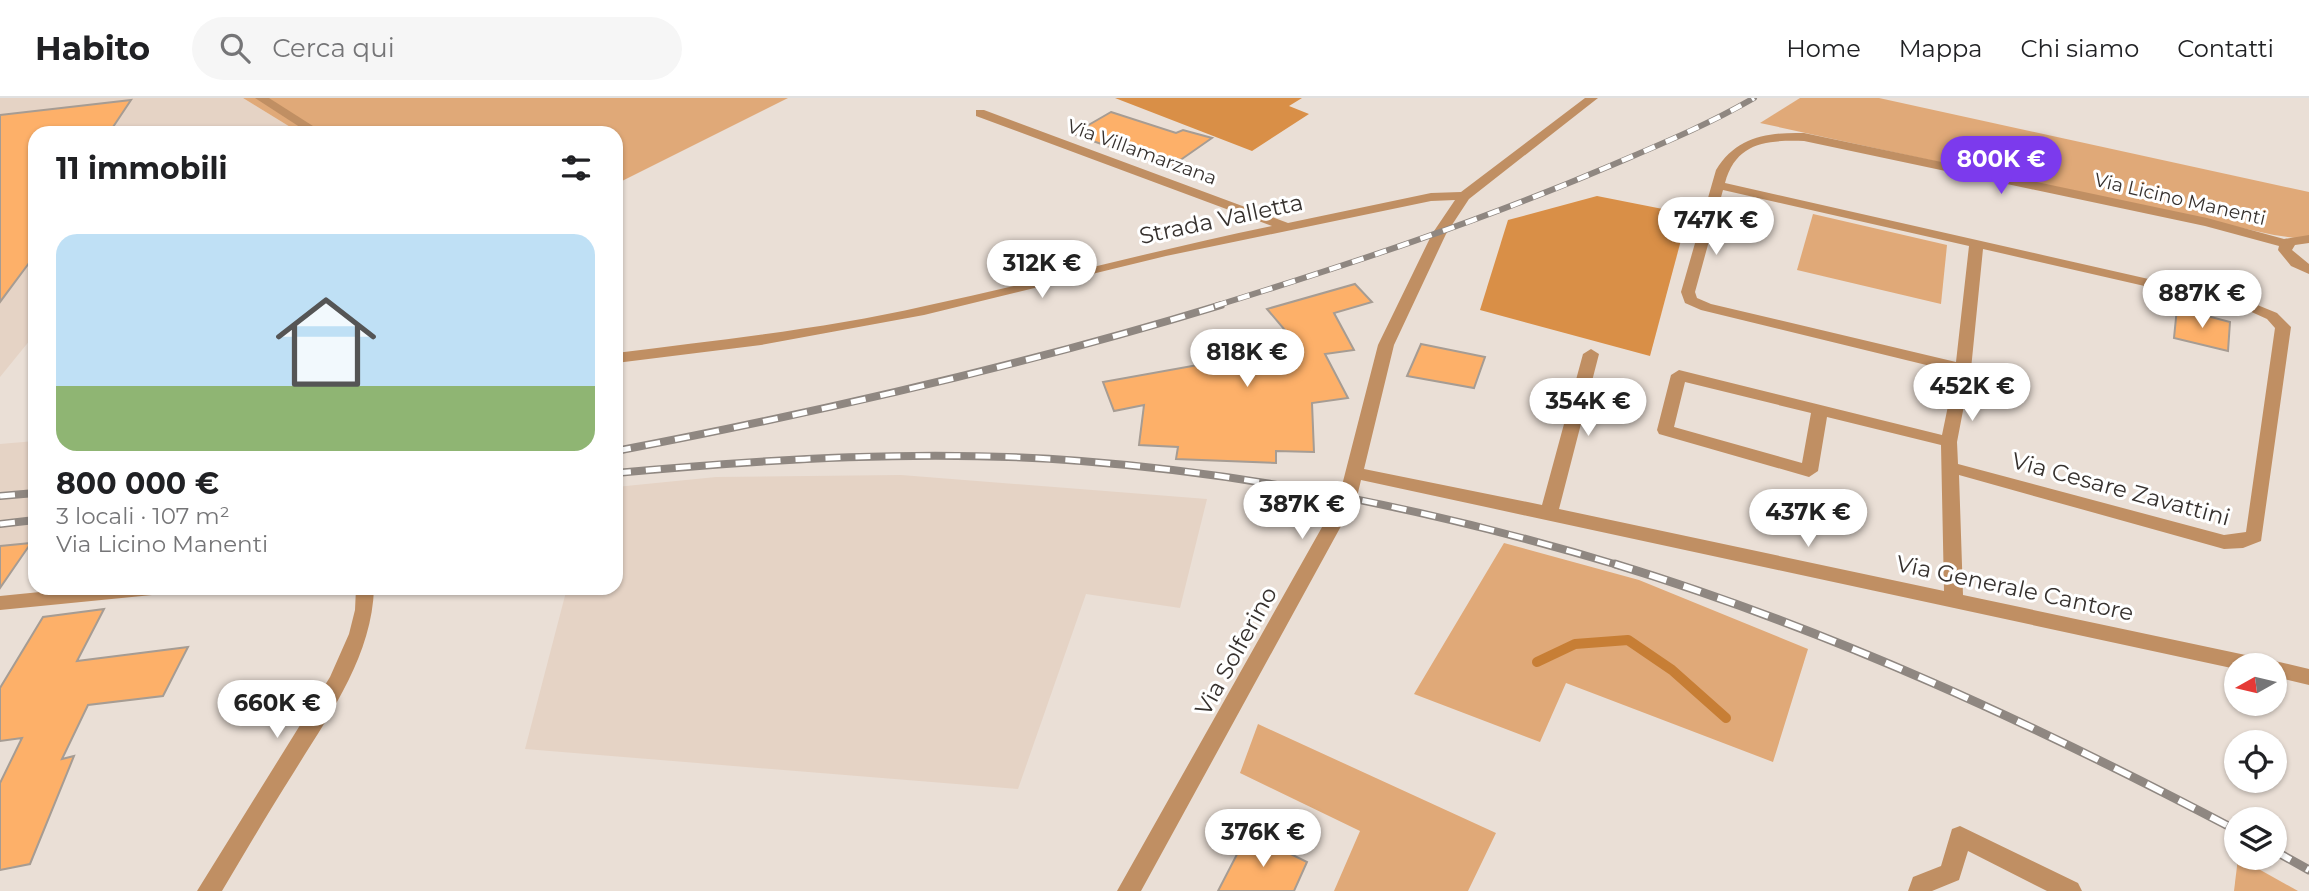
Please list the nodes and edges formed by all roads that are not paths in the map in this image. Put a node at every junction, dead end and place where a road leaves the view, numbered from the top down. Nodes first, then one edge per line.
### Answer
1 (261, 98) edge
2 (1591, 98) edge
3 (980, 113) dead end
4 (307, 126) edge
5 (1718, 186) junction
6 (1464, 196) junction
7 (1290, 228) junction
8 (2309, 239) edge
9 (2286, 244) junction
10 (1976, 245) junction
11 (2309, 270) edge
12 (1591, 354) dead end
13 (623, 357) edge
14 (1963, 369) junction
15 (1820, 410) junction
16 (1949, 442) junction
17 (1949, 467) junction
18 (1353, 473) junction
19 (1549, 513) junction
20 (82, 595) edge
21 (365, 595) edge
22 (1954, 600) junction
23 (0, 603) edge
24 (2224, 658) edge
25 (2287, 672) edge
26 (2309, 677) edge
27 (209, 891) edge
28 (1129, 891) edge
29 (1920, 891) edge
30 (2070, 891) edge

1 - 4 street
2 - 6 street, Via Solferino
3 - 7 street, Via Villamarzana
5 - 9 street, Via Licino Manenti
5 - 10 street
5 - 14 street, Via Licino Manenti
6 - 7 street, Strada Valletta
6 - 18 street, Via Solferino
7 - 13 street, Strada Valletta
8 - 9 street
9 - 11 street
10 - 14 street
10 - 17 street, Via Cesare Zavattini
12 - 19 street
14 - 16 street
15 - 15 street
15 - 16 street
16 - 17 street
17 - 22 street
18 - 19 street, Via Generale Cantore
18 - 28 street, Via Solferino
19 - 22 street, Via Generale Cantore
20 - 23 street
21 - 27 street
22 - 24 street, Via Generale Cantore
25 - 26 street
29 - 30 street

